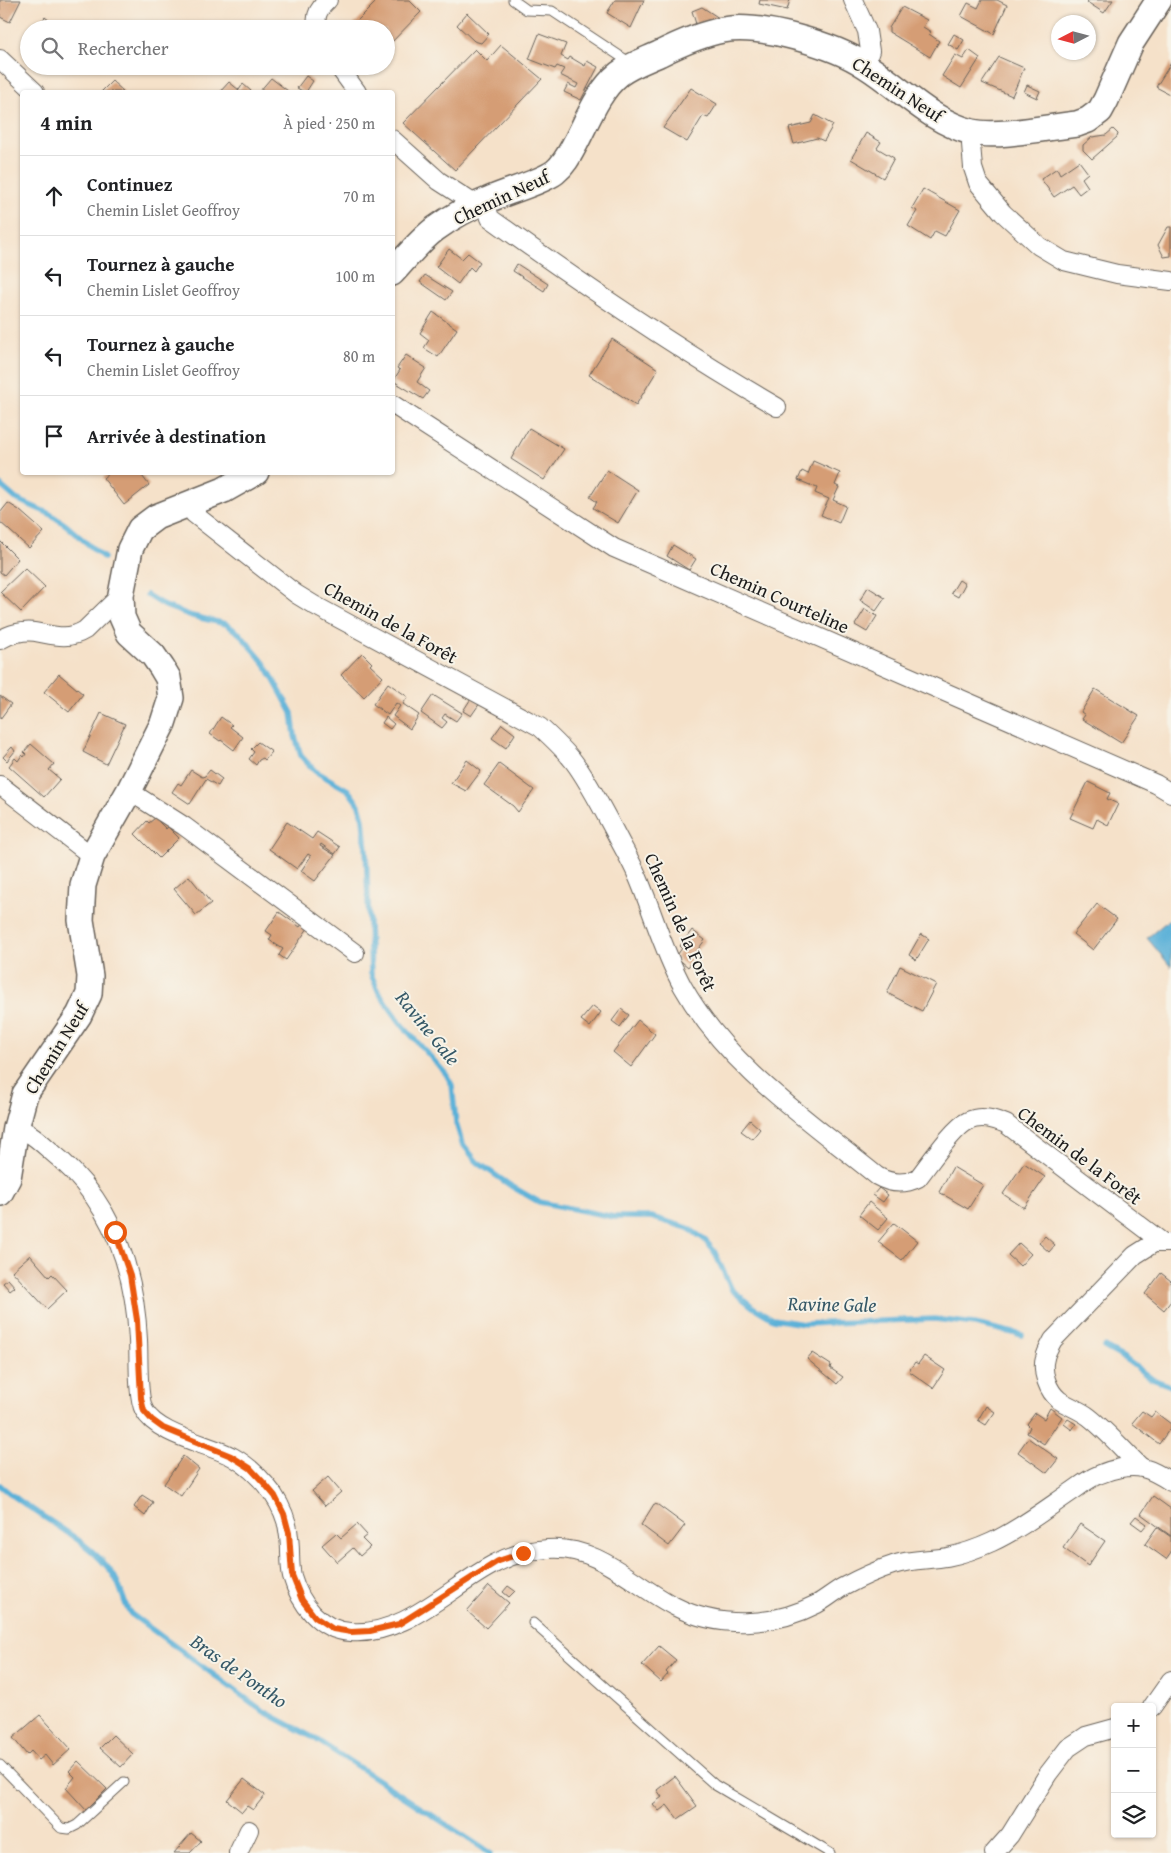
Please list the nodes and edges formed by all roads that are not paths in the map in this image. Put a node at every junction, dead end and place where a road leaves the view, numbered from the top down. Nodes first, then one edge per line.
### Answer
1 (328, 0) edge
2 (513, 0) edge
3 (853, 0) edge
4 (1158, 0) edge
5 (317, 20) edge
6 (0, 59) edge
7 (635, 65) junction
8 (865, 65) junction
9 (345, 75) edge
10 (33, 90) edge
11 (356, 90) edge
12 (972, 132) junction
13 (395, 142) edge
14 (481, 203) junction
15 (395, 270) edge
16 (1171, 281) edge
17 (395, 406) edge
18 (777, 407) dead end
19 (251, 475) edge
20 (191, 503) junction
21 (121, 595) junction
22 (0, 640) edge
23 (0, 785) edge
24 (128, 791) junction
25 (1171, 793) edge
26 (92, 856) junction
27 (355, 953) dead end
28 (16, 1128) junction
29 (0, 1193) edge
30 (1166, 1243) edge
31 (1142, 1468) junction
32 (1171, 1482) edge
33 (533, 1624) dead end
34 (1171, 1680) edge
35 (1155, 1703) edge
36 (1111, 1729) edge
37 (0, 1765) edge
38 (124, 1782) dead end
39 (248, 1830) dead end
40 (238, 1853) edge
41 (830, 1853) edge
42 (994, 1853) edge

1 - 5 street
2 - 7 lane
3 - 8 street
4 - 12 main road, Chemin Neuf
6 - 10 street
7 - 8 main road, Chemin Neuf
7 - 14 main road, Chemin Neuf
8 - 12 main road, Chemin Neuf
9 - 11 street
12 - 16 street
13 - 14 street
14 - 15 main road, Chemin Neuf
14 - 18 street
17 - 25 street, Chemin Courteline
19 - 20 main road, Chemin Neuf
20 - 21 main road, Chemin Neuf
20 - 30 street, Chemin de la Forêt
21 - 22 street
21 - 24 main road, Chemin Neuf
23 - 26 street
24 - 26 main road, Chemin Neuf
24 - 27 street
26 - 28 main road, Chemin Neuf
28 - 29 main road, Chemin Neuf
28 - 31 street
30 - 31 street
31 - 32 street
33 - 41 lane
34 - 35 street
36 - 42 street
37 - 38 lane
39 - 40 street

